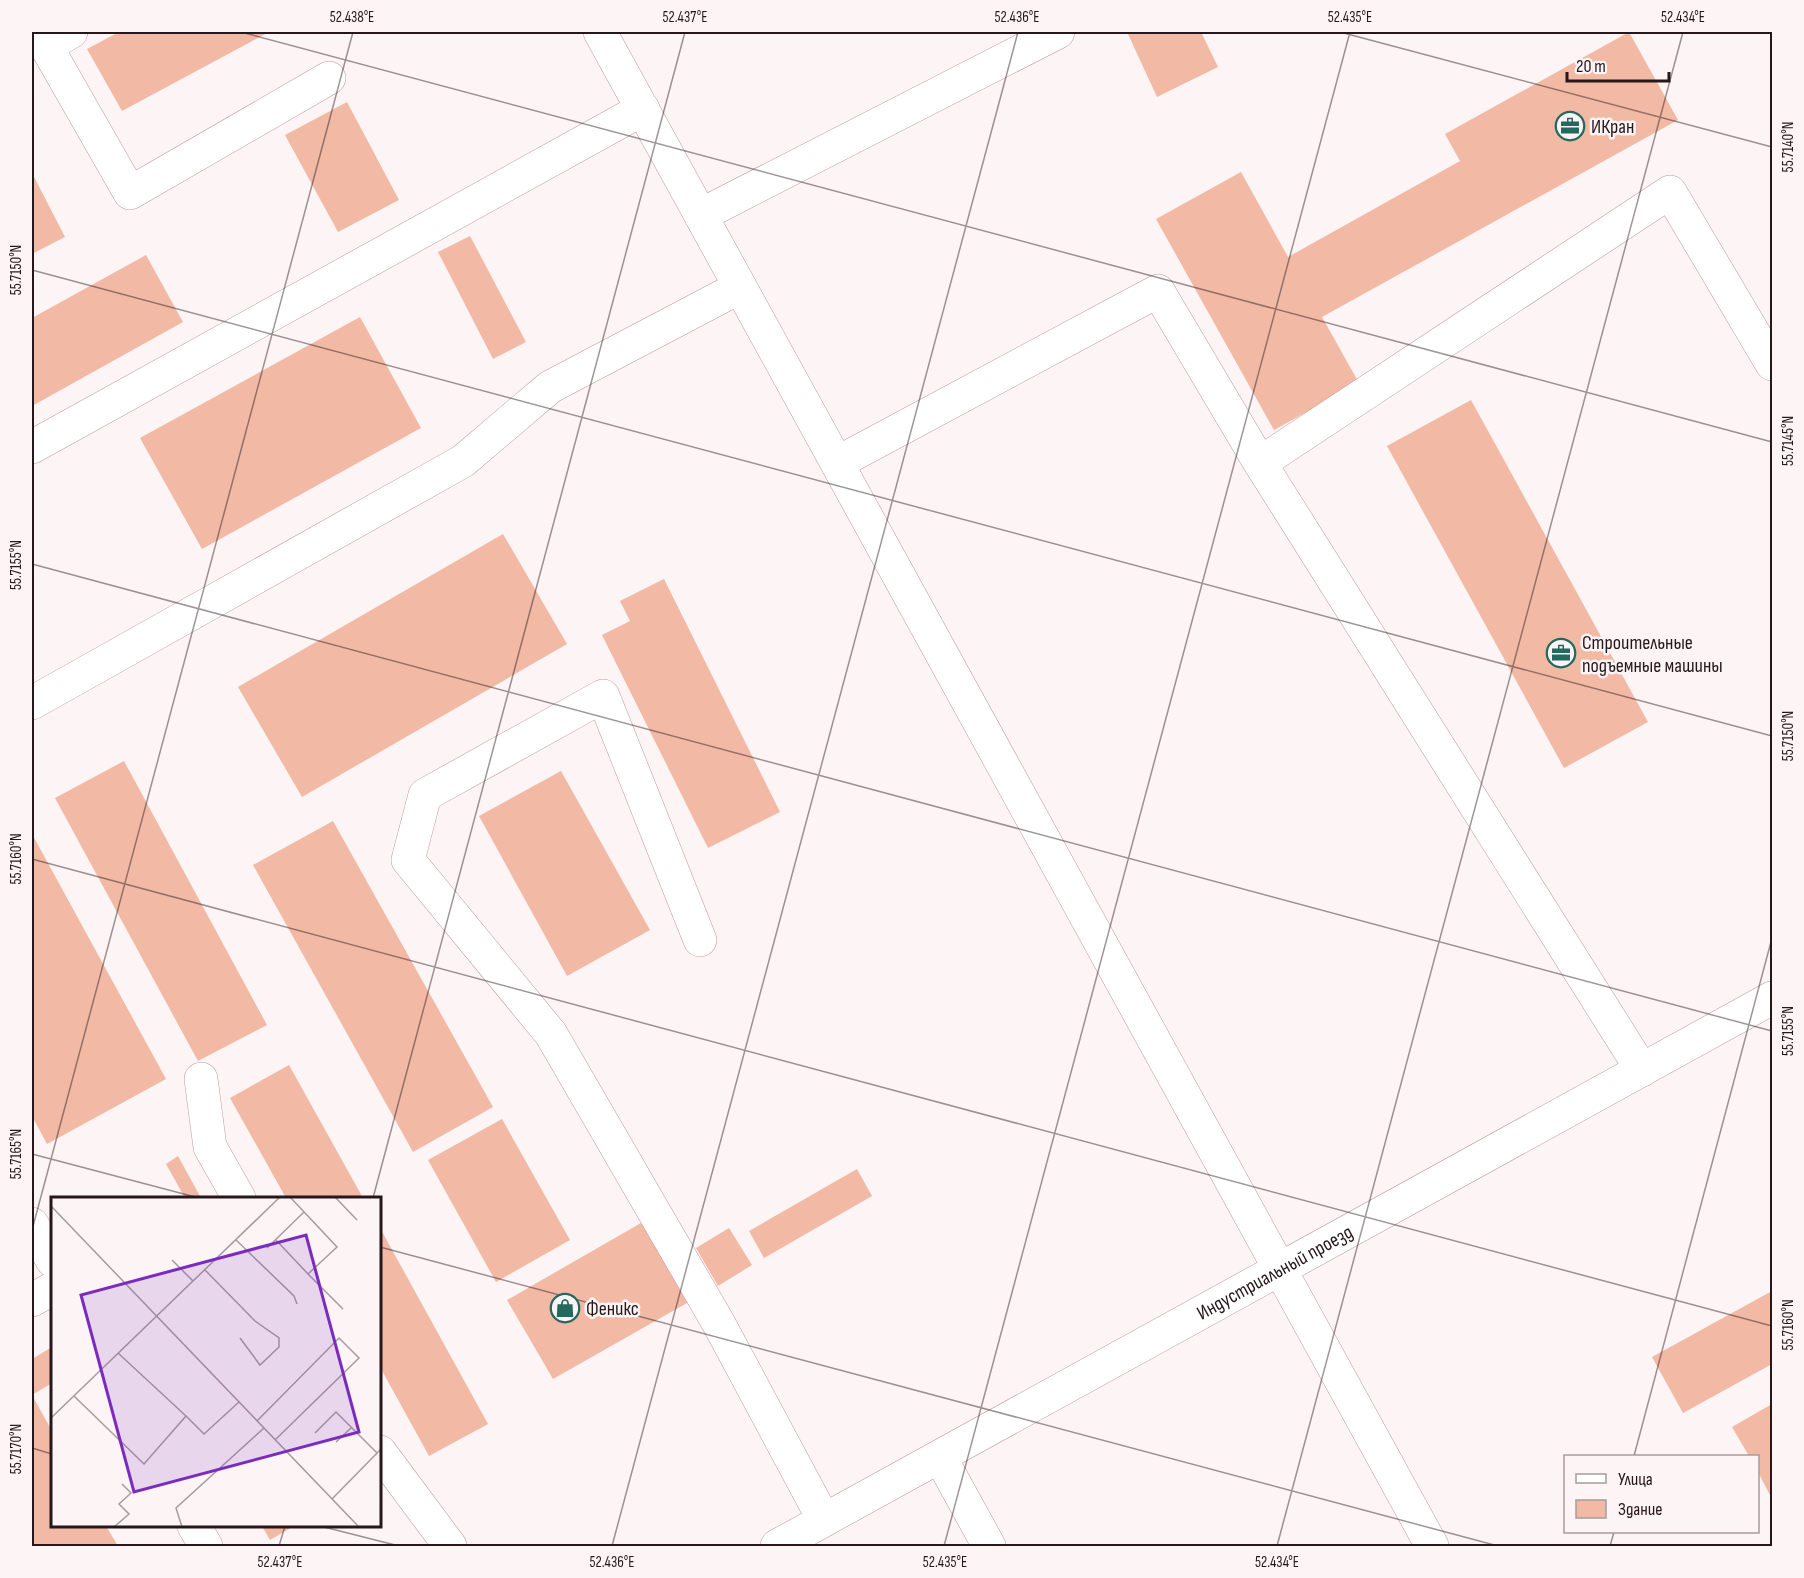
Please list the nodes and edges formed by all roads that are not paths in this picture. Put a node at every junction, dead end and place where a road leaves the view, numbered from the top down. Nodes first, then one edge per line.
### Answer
1 (600, 32) edge
2 (1058, 32) edge
3 (51, 36) edge
4 (329, 78) dead end
5 (643, 109) junction
6 (701, 216) junction
7 (740, 287) junction
8 (1773, 364) edge
9 (32, 447) edge
10 (837, 463) junction
11 (1260, 463) junction
12 (32, 702) edge
13 (700, 940) dead end
14 (1773, 998) edge
15 (1642, 1070) junction
16 (201, 1079) dead end
17 (237, 1197) edge
18 (32, 1224) edge
19 (51, 1258) edge
20 (1280, 1269) junction
21 (51, 1290) edge
22 (32, 1300) edge
23 (381, 1453) edge
24 (940, 1456) junction
25 (824, 1520) junction
26 (196, 1527) edge
27 (206, 1546) edge
28 (450, 1546) edge
29 (777, 1546) edge
30 (989, 1546) edge
31 (1432, 1546) edge

1 - 5 street
2 - 6 street
3 - 4 street
5 - 6 street
5 - 9 street
6 - 7 street
7 - 10 street
7 - 12 street
8 - 11 street
10 - 11 street
10 - 20 street
11 - 15 street
13 - 25 street
14 - 15 street, Индустриальный проезд
15 - 20 street, Индустриальный проезд
16 - 17 street
18 - 19 street
20 - 24 street, Индустриальный проезд
20 - 31 street
21 - 22 street
23 - 28 street
24 - 25 street, Индустриальный проезд
24 - 30 street
25 - 29 street, Индустриальный проезд
26 - 27 street

